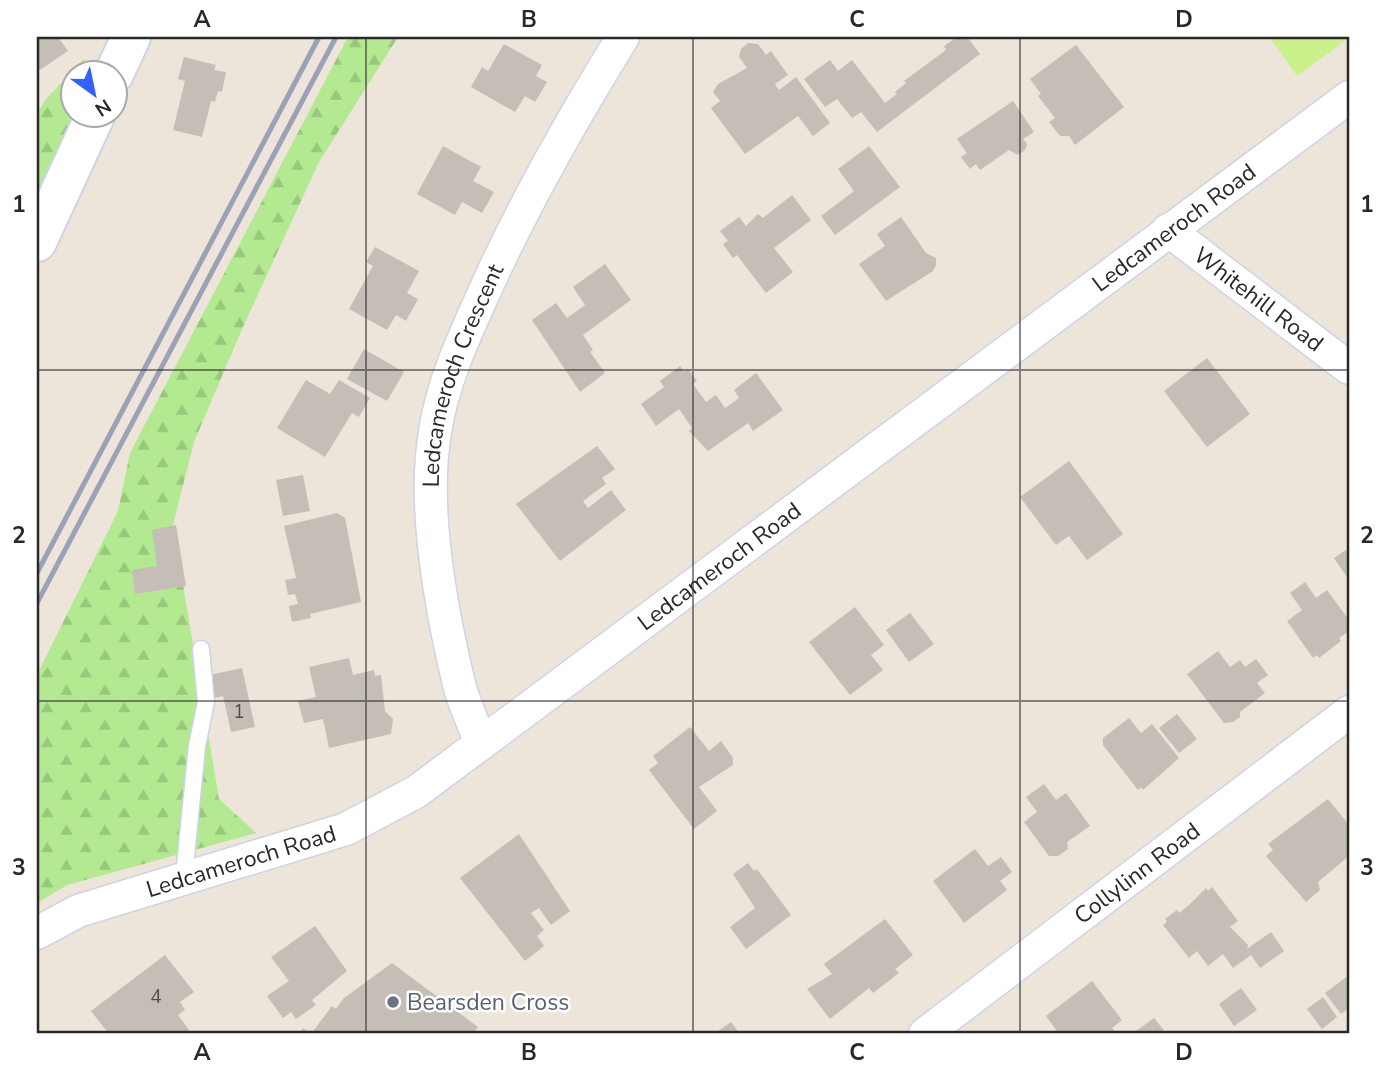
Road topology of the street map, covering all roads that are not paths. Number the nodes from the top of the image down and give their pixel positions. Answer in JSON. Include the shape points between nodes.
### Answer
{"nodes":[{"id":1,"x":131,"y":37,"type":"edge"},
{"id":2,"x":623,"y":37,"type":"edge"},
{"id":3,"x":120,"y":60,"type":"edge"},
{"id":4,"x":1349,"y":97,"type":"edge"},
{"id":5,"x":89,"y":130,"type":"edge"},
{"id":6,"x":1168,"y":230,"type":"junction"},
{"id":7,"x":37,"y":242,"type":"edge"},
{"id":8,"x":1349,"y":368,"type":"edge"},
{"id":9,"x":201,"y":649,"type":"dead end"},
{"id":10,"x":1349,"y":712,"type":"edge"},
{"id":11,"x":481,"y":744,"type":"junction"},
{"id":12,"x":184,"y":876,"type":"junction"},
{"id":13,"x":37,"y":933,"type":"edge"},
{"id":14,"x":925,"y":1034,"type":"edge"}],
"edges":[{"from":1,"to":3,"type":"street"},
{"from":2,"to":11,"type":"street","name":"Ledcameroch Crescent","via":[[567,126],[506,243],[460,345],[434,434],[430,508],[460,686]]},
{"from":4,"to":6,"type":"street","name":"Ledcameroch Road"},
{"from":5,"to":7,"type":"street"},
{"from":6,"to":8,"type":"street","name":"Whitehill Road"},
{"from":6,"to":11,"type":"street","name":"Ledcameroch Road"},
{"from":9,"to":12,"type":"lane","via":[[206,702]]},
{"from":10,"to":14,"type":"street","name":"Collylinn Road"},
{"from":11,"to":12,"type":"street","name":"Ledcameroch Road","via":[[416,792],[346,830]]},
{"from":12,"to":13,"type":"street","name":"Ledcameroch Road","via":[[78,911]]}]}
